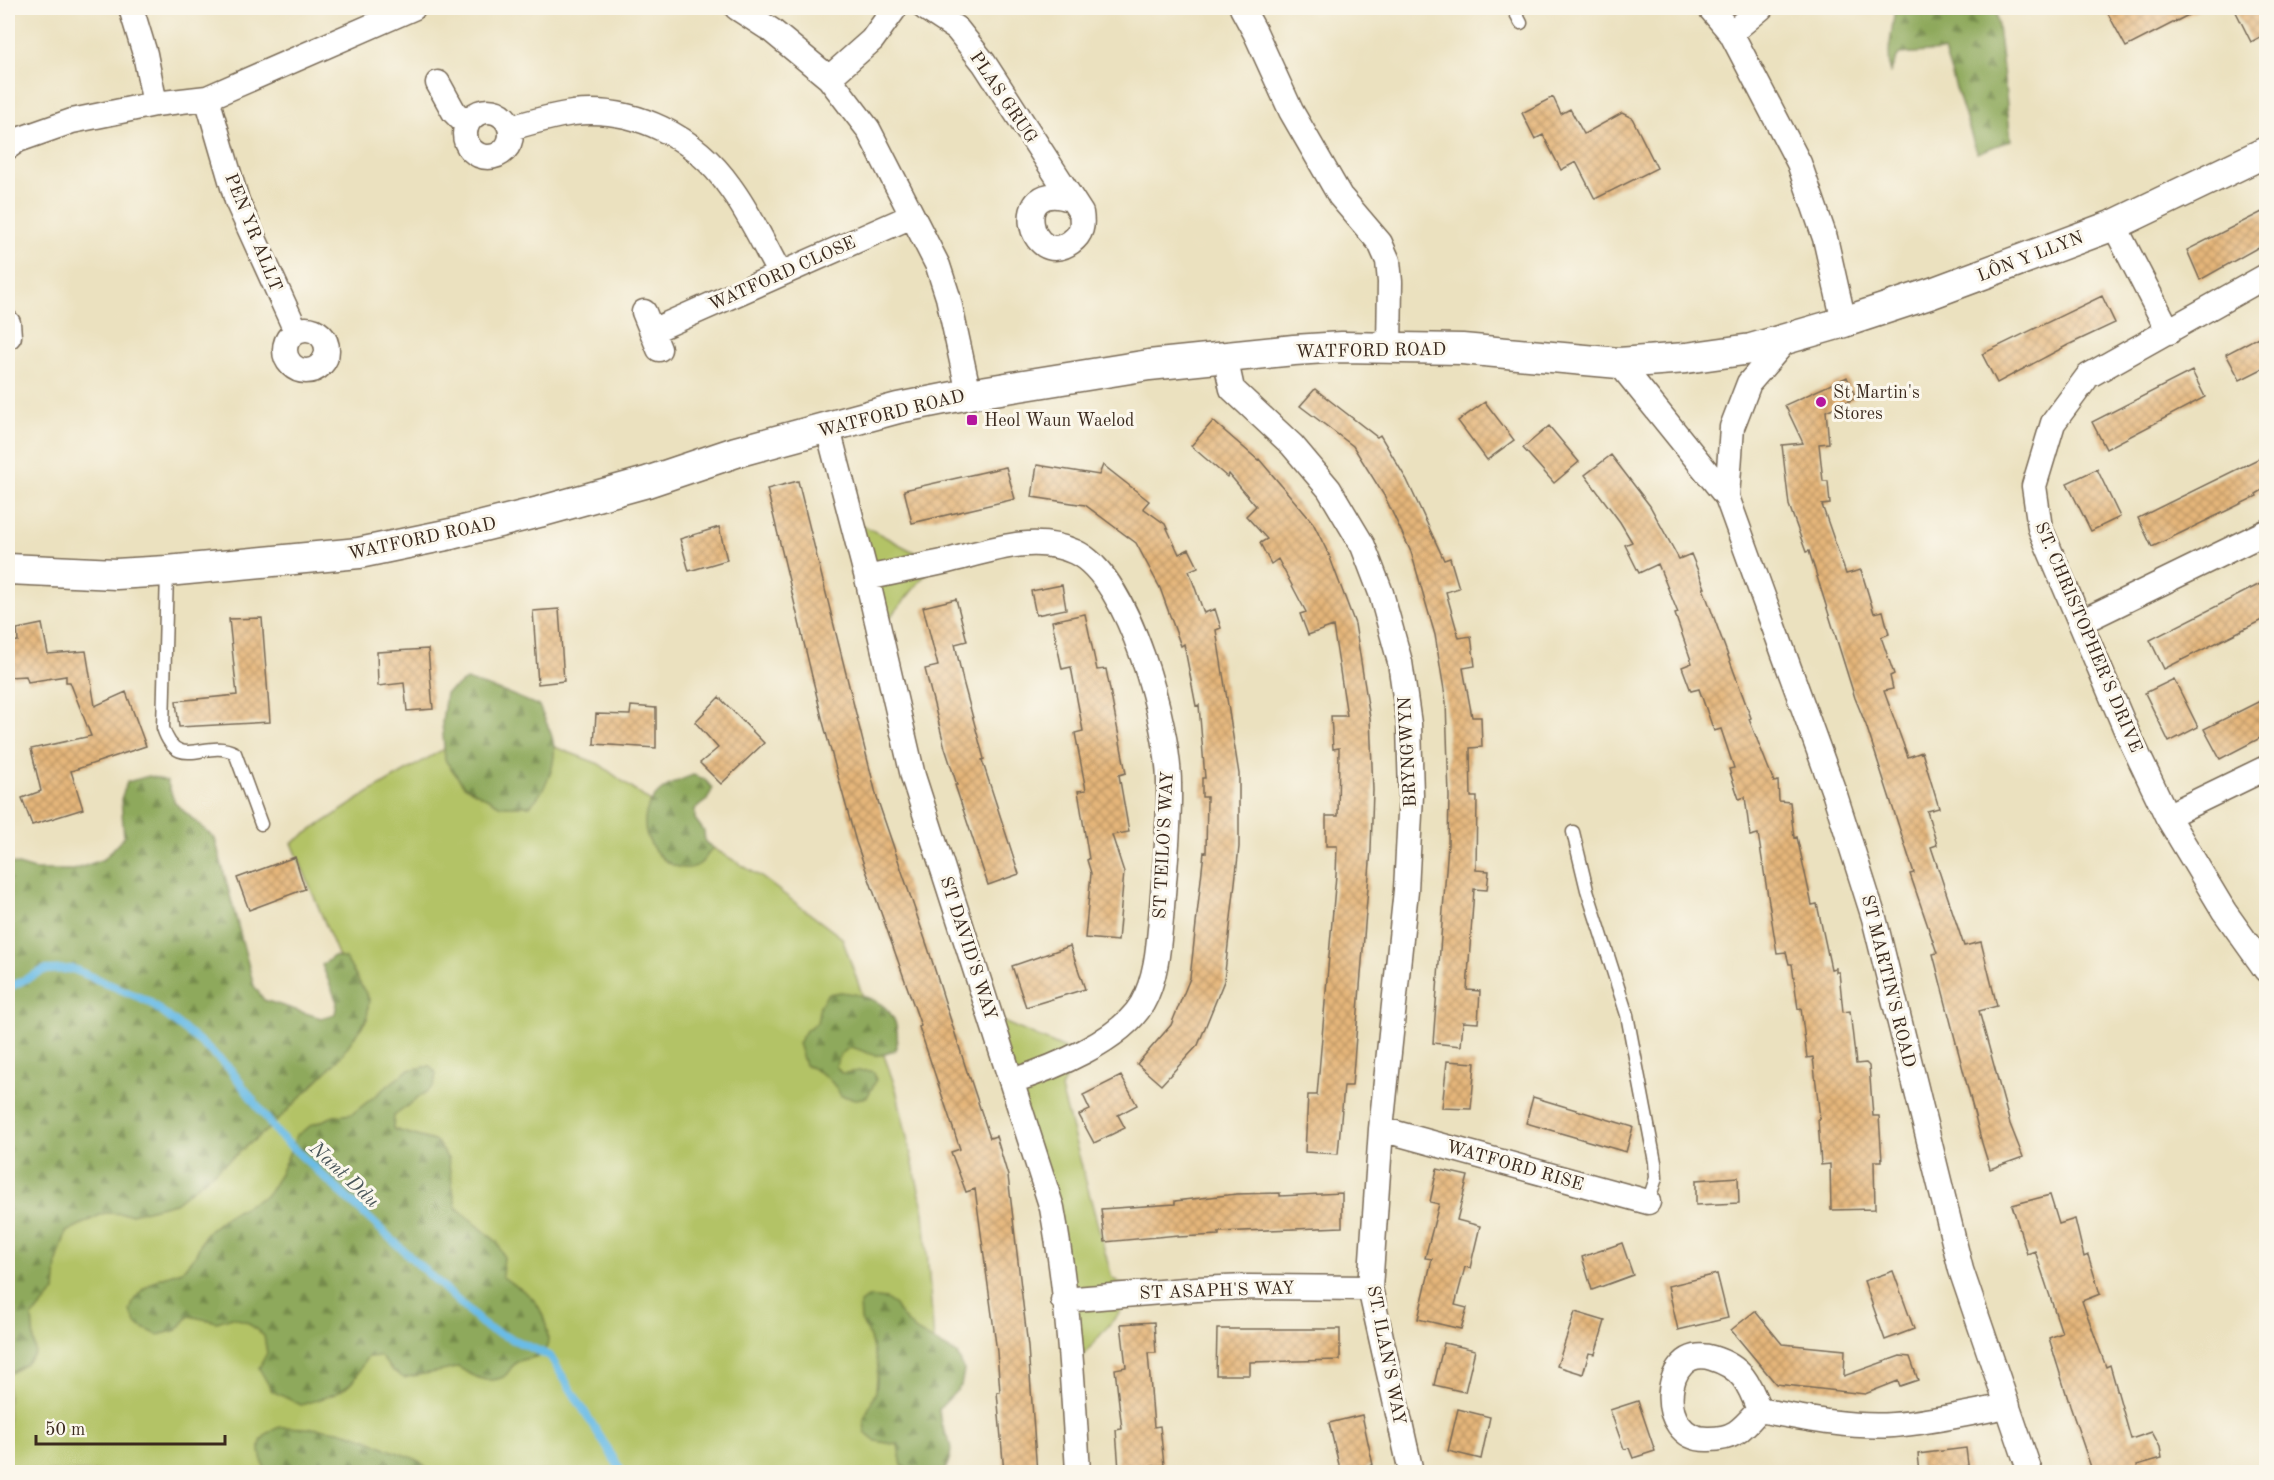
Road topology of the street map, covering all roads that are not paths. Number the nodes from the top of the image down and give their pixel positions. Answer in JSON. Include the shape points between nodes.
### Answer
{"nodes":[{"id":1,"x":131,"y":8,"type":"edge"},
{"id":2,"x":413,"y":8,"type":"edge"},
{"id":3,"x":737,"y":8,"type":"edge"},
{"id":4,"x":895,"y":8,"type":"edge"},
{"id":5,"x":925,"y":8,"type":"edge"},
{"id":6,"x":1242,"y":8,"type":"edge"},
{"id":7,"x":1513,"y":8,"type":"edge"},
{"id":8,"x":1710,"y":8,"type":"edge"},
{"id":9,"x":1761,"y":8,"type":"edge"},
{"id":10,"x":1521,"y":23,"type":"dead end"},
{"id":11,"x":1731,"y":33,"type":"junction"},
{"id":12,"x":829,"y":78,"type":"junction"},
{"id":13,"x":438,"y":83,"type":"dead end"},
{"id":14,"x":207,"y":98,"type":"junction"},
{"id":15,"x":155,"y":105,"type":"junction"},
{"id":16,"x":467,"y":125,"type":"junction"},
{"id":17,"x":511,"y":128,"type":"junction"},
{"id":18,"x":8,"y":147,"type":"edge"},
{"id":19,"x":2266,"y":152,"type":"edge"},
{"id":20,"x":1070,"y":199,"type":"dead end"},
{"id":21,"x":912,"y":216,"type":"junction"},
{"id":22,"x":2114,"y":225,"type":"junction"},
{"id":23,"x":780,"y":274,"type":"junction"},
{"id":24,"x":2266,"y":276,"type":"edge"},
{"id":25,"x":1844,"y":322,"type":"junction"},
{"id":26,"x":296,"y":331,"type":"dead end"},
{"id":27,"x":652,"y":331,"type":"dead end"},
{"id":28,"x":2169,"y":332,"type":"junction"},
{"id":29,"x":1786,"y":340,"type":"junction"},
{"id":30,"x":1389,"y":348,"type":"junction"},
{"id":31,"x":1225,"y":357,"type":"junction"},
{"id":32,"x":1619,"y":363,"type":"junction"},
{"id":33,"x":969,"y":394,"type":"junction"},
{"id":34,"x":828,"y":429,"type":"junction"},
{"id":35,"x":1727,"y":496,"type":"junction"},
{"id":36,"x":2266,"y":531,"type":"edge"},
{"id":37,"x":8,"y":569,"type":"edge"},
{"id":38,"x":167,"y":572,"type":"junction"},
{"id":39,"x":867,"y":578,"type":"junction"},
{"id":40,"x":2081,"y":622,"type":"junction"},
{"id":41,"x":2266,"y":768,"type":"edge"},
{"id":42,"x":2167,"y":816,"type":"junction"},
{"id":43,"x":261,"y":824,"type":"dead end"},
{"id":44,"x":1573,"y":832,"type":"dead end"},
{"id":45,"x":2266,"y":970,"type":"edge"},
{"id":46,"x":1012,"y":1081,"type":"junction"},
{"id":47,"x":1381,"y":1129,"type":"junction"},
{"id":48,"x":1648,"y":1202,"type":"joint"},
{"id":49,"x":1370,"y":1288,"type":"junction"},
{"id":50,"x":1064,"y":1300,"type":"junction"},
{"id":51,"x":2008,"y":1406,"type":"junction"},
{"id":52,"x":1759,"y":1410,"type":"dead end"},
{"id":53,"x":1078,"y":1473,"type":"edge"},
{"id":54,"x":1411,"y":1473,"type":"edge"},
{"id":55,"x":2030,"y":1473,"type":"edge"}],
"edges":[{"from":1,"to":15,"type":"street"},
{"from":2,"to":14,"type":"street"},
{"from":3,"to":12,"type":"street","via":[[771,30]]},
{"from":4,"to":12,"type":"street","via":[[872,40]]},
{"from":5,"to":20,"type":"street","name":"PLAS GRUG","via":[[957,29],[984,63]]},
{"from":6,"to":30,"type":"street","via":[[1291,111],[1334,187],[1380,243],[1388,261]]},
{"from":7,"to":10,"type":"lane"},
{"from":8,"to":11,"type":"street"},
{"from":9,"to":11,"type":"street"},
{"from":11,"to":25,"type":"street","via":[[1799,163],[1825,238]]},
{"from":12,"to":21,"type":"street","via":[[868,129]]},
{"from":13,"to":16,"type":"street","via":[[454,112]]},
{"from":14,"to":15,"type":"street"},
{"from":14,"to":26,"type":"street","name":"PEN YR ALLT","via":[[237,201]]},
{"from":15,"to":18,"type":"street","via":[[72,122]]},
{"from":16,"to":17,"type":"street","via":[[472,117],[489,111],[505,118]]},
{"from":16,"to":17,"type":"street","via":[[467,144],[473,152],[491,158],[507,149]]},
{"from":17,"to":23,"type":"street","via":[[574,113],[628,116],[662,129],[692,146],[729,185]]},
{"from":19,"to":22,"type":"street","name":"LÔN Y LLYN"},
{"from":21,"to":23,"type":"street","name":"WATFORD CLOSE"},
{"from":21,"to":33,"type":"street","via":[[938,266],[948,297]]},
{"from":22,"to":25,"type":"street","name":"LÔN Y LLYN"},
{"from":22,"to":28,"type":"street"},
{"from":23,"to":27,"type":"street","name":"WATFORD CLOSE"},
{"from":24,"to":28,"type":"street","name":"ST. CHRISTOPHER'S DRIVE"},
{"from":25,"to":29,"type":"street","name":"LÔN Y LLYN"},
{"from":28,"to":40,"type":"street","name":"ST. CHRISTOPHER'S DRIVE","via":[[2088,376],[2053,423],[2034,486],[2040,528]]},
{"from":29,"to":32,"type":"street","name":"WATFORD ROAD","via":[[1707,355]]},
{"from":29,"to":35,"type":"street","name":"ST MARTIN'S ROAD","via":[[1749,383],[1732,428]]},
{"from":30,"to":31,"type":"street","name":"WATFORD ROAD","via":[[1330,348]]},
{"from":30,"to":32,"type":"street","name":"WATFORD ROAD","via":[[1462,349]]},
{"from":31,"to":33,"type":"street","name":"WATFORD ROAD"},
{"from":31,"to":47,"type":"street","name":"BRYNGWYN","via":[[1232,388],[1292,445],[1329,489],[1363,546],[1400,662],[1409,724],[1411,795],[1406,890]]},
{"from":32,"to":35,"type":"street","name":"ST MARTIN'S ROAD"},
{"from":33,"to":34,"type":"street","name":"WATFORD ROAD","via":[[898,408]]},
{"from":34,"to":38,"type":"street","name":"WATFORD ROAD","via":[[736,452],[647,483],[452,534],[359,553]]},
{"from":34,"to":39,"type":"street","name":"ST DAVID'S WAY"},
{"from":35,"to":51,"type":"street","name":"ST MARTIN'S ROAD","via":[[1835,795],[1874,918],[1961,1270]]},
{"from":36,"to":40,"type":"street"},
{"from":37,"to":38,"type":"street","name":"WATFORD ROAD"},
{"from":38,"to":43,"type":"lane","via":[[163,728],[168,742],[179,751],[225,747],[235,753]]},
{"from":39,"to":46,"type":"street","name":"ST DAVID'S WAY","via":[[914,776]]},
{"from":39,"to":46,"type":"street","name":"ST TEILO'S WAY","via":[[1030,543],[1056,545],[1076,552],[1094,564],[1111,586],[1150,678],[1170,783],[1165,871],[1152,979],[1127,1025],[1103,1042]]},
{"from":40,"to":42,"type":"street","name":"ST. CHRISTOPHER'S DRIVE"},
{"from":41,"to":42,"type":"street"},
{"from":42,"to":45,"type":"street","name":"ST. CHRISTOPHER'S DRIVE","via":[[2224,911]]},
{"from":44,"to":48,"type":"lane","via":[[1627,1015],[1655,1162],[1656,1179]]},
{"from":46,"to":50,"type":"street","name":"ST DAVID'S WAY","via":[[1052,1208]]},
{"from":47,"to":48,"type":"street","name":"WATFORD RISE"},
{"from":47,"to":49,"type":"street","name":"ST. ILAN'S WAY"},
{"from":49,"to":50,"type":"street","name":"ST ASAPH'S WAY","via":[[1207,1288]]},
{"from":49,"to":54,"type":"street","name":"ST. ILAN'S WAY"},
{"from":50,"to":53,"type":"street","name":"ST DAVID'S WAY"},
{"from":51,"to":52,"type":"street","via":[[1892,1425],[1842,1423]]},
{"from":51,"to":55,"type":"street","name":"ST MARTIN'S ROAD"}]}
